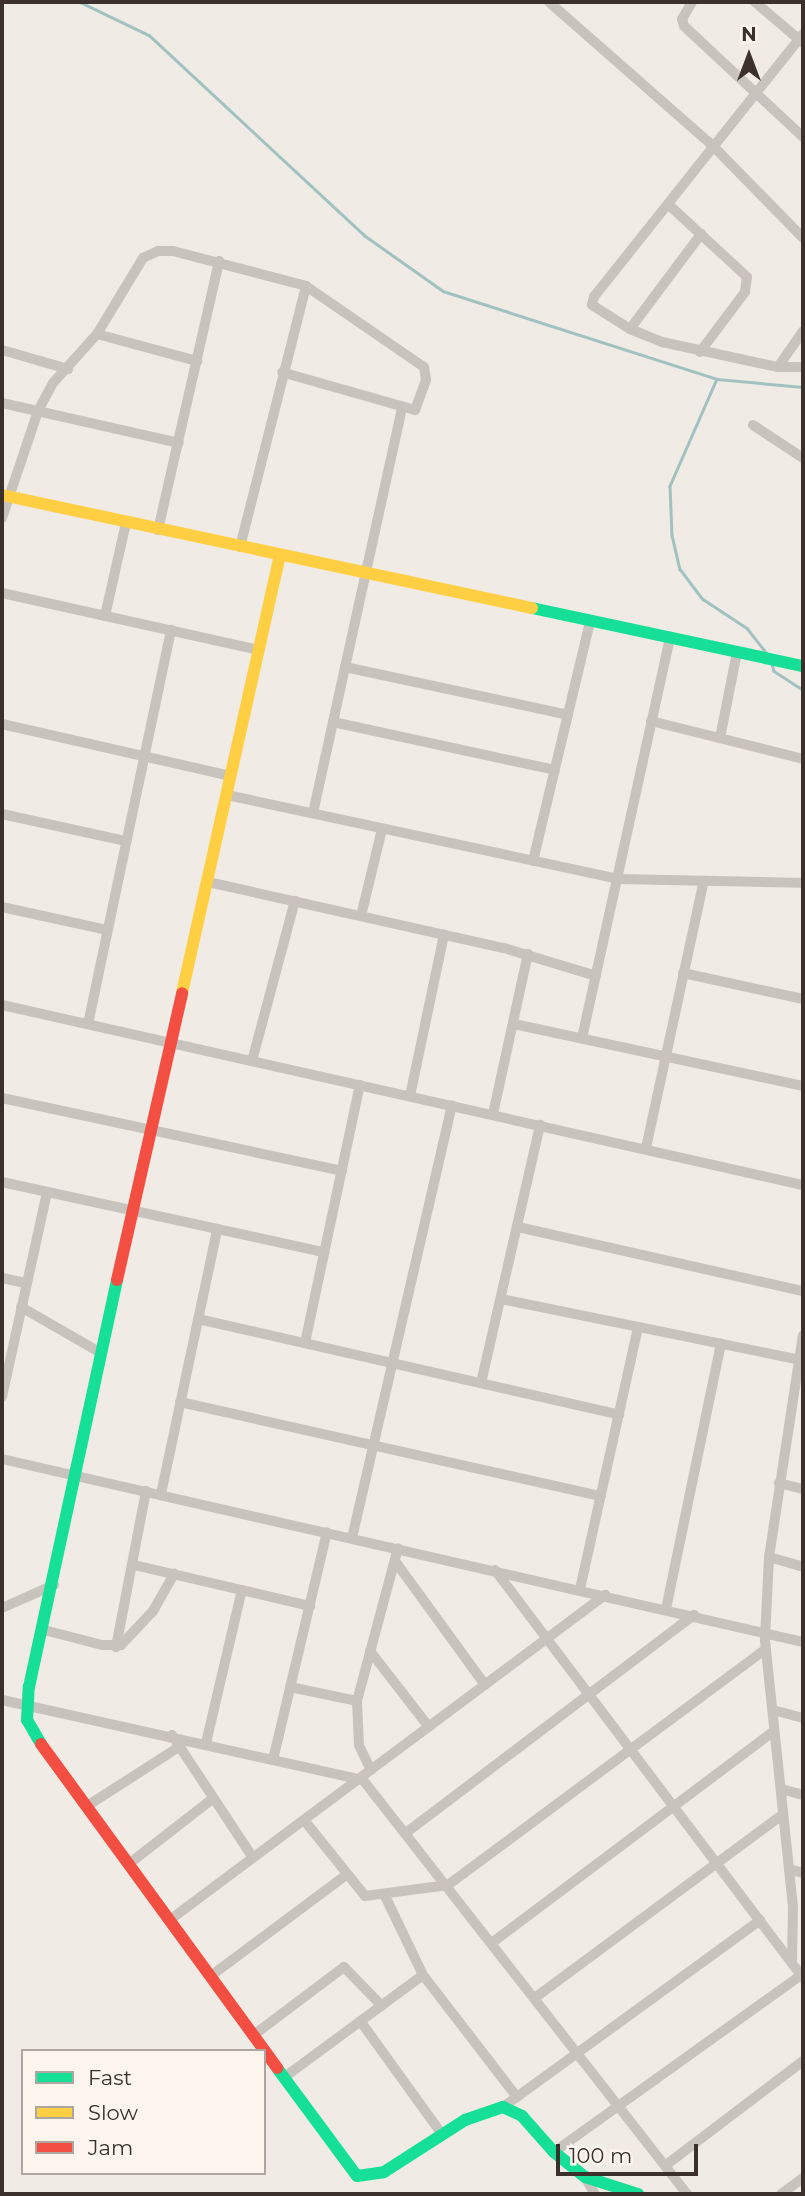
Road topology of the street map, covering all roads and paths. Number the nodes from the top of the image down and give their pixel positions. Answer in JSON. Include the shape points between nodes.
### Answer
{"nodes":[{"id":1,"x":549,"y":2,"type":"edge"},
{"id":2,"x":692,"y":2,"type":"edge"},
{"id":3,"x":755,"y":2,"type":"edge"},
{"id":4,"x":802,"y":39,"type":"edge"},
{"id":5,"x":757,"y":93,"type":"junction"},
{"id":6,"x":803,"y":137,"type":"edge"},
{"id":7,"x":715,"y":148,"type":"junction"},
{"id":8,"x":669,"y":205,"type":"junction"},
{"id":9,"x":701,"y":234,"type":"junction"},
{"id":10,"x":803,"y":236,"type":"edge"},
{"id":11,"x":219,"y":261,"type":"junction"},
{"id":12,"x":306,"y":286,"type":"junction"},
{"id":13,"x":630,"y":329,"type":"junction"},
{"id":14,"x":803,"y":331,"type":"edge"},
{"id":15,"x":97,"y":334,"type":"junction"},
{"id":16,"x":2,"y":350,"type":"edge"},
{"id":17,"x":700,"y":352,"type":"junction"},
{"id":18,"x":197,"y":361,"type":"junction"},
{"id":19,"x":778,"y":367,"type":"junction"},
{"id":20,"x":803,"y":367,"type":"edge"},
{"id":21,"x":68,"y":369,"type":"junction"},
{"id":22,"x":282,"y":372,"type":"junction"},
{"id":23,"x":2,"y":403,"type":"edge"},
{"id":24,"x":401,"y":407,"type":"junction"},
{"id":25,"x":37,"y":411,"type":"junction"},
{"id":26,"x":754,"y":425,"type":"dead end"},
{"id":27,"x":179,"y":443,"type":"junction"},
{"id":28,"x":803,"y":458,"type":"edge"},
{"id":29,"x":4,"y":495,"type":"edge"},
{"id":30,"x":2,"y":518,"type":"edge"},
{"id":31,"x":127,"y":523,"type":"junction"},
{"id":32,"x":158,"y":530,"type":"junction"},
{"id":33,"x":240,"y":547,"type":"junction"},
{"id":34,"x":280,"y":556,"type":"junction"},
{"id":35,"x":364,"y":573,"type":"junction"},
{"id":36,"x":2,"y":593,"type":"edge"},
{"id":37,"x":104,"y":616,"type":"junction"},
{"id":38,"x":590,"y":621,"type":"junction"},
{"id":39,"x":171,"y":631,"type":"junction"},
{"id":40,"x":670,"y":637,"type":"junction"},
{"id":41,"x":259,"y":650,"type":"junction"},
{"id":42,"x":741,"y":652,"type":"junction"},
{"id":43,"x":803,"y":666,"type":"edge"},
{"id":44,"x":345,"y":667,"type":"junction"},
{"id":45,"x":568,"y":715,"type":"junction"},
{"id":46,"x":651,"y":721,"type":"junction"},
{"id":47,"x":333,"y":722,"type":"junction"},
{"id":48,"x":2,"y":724,"type":"edge"},
{"id":49,"x":720,"y":738,"type":"junction"},
{"id":50,"x":144,"y":756,"type":"junction"},
{"id":51,"x":803,"y":759,"type":"edge"},
{"id":52,"x":555,"y":770,"type":"junction"},
{"id":53,"x":231,"y":776,"type":"junction"},
{"id":54,"x":227,"y":795,"type":"junction"},
{"id":55,"x":313,"y":813,"type":"junction"},
{"id":56,"x":2,"y":814,"type":"edge"},
{"id":57,"x":382,"y":829,"type":"junction"},
{"id":58,"x":126,"y":841,"type":"junction"},
{"id":59,"x":533,"y":861,"type":"junction"},
{"id":60,"x":618,"y":880,"type":"junction"},
{"id":61,"x":208,"y":882,"type":"junction"},
{"id":62,"x":803,"y":883,"type":"edge"},
{"id":63,"x":703,"y":884,"type":"junction"},
{"id":64,"x":295,"y":901,"type":"junction"},
{"id":65,"x":2,"y":907,"type":"edge"},
{"id":66,"x":362,"y":916,"type":"junction"},
{"id":67,"x":107,"y":930,"type":"junction"},
{"id":68,"x":444,"y":935,"type":"junction"},
{"id":69,"x":528,"y":954,"type":"junction"},
{"id":70,"x":683,"y":973,"type":"junction"},
{"id":71,"x":596,"y":976,"type":"junction"},
{"id":72,"x":803,"y":999,"type":"edge"},
{"id":73,"x":2,"y":1005,"type":"edge"},
{"id":74,"x":88,"y":1024,"type":"junction"},
{"id":75,"x":514,"y":1024,"type":"junction"},
{"id":76,"x":582,"y":1038,"type":"junction"},
{"id":77,"x":172,"y":1043,"type":"junction"},
{"id":78,"x":664,"y":1057,"type":"junction"},
{"id":79,"x":252,"y":1061,"type":"junction"},
{"id":80,"x":360,"y":1085,"type":"junction"},
{"id":81,"x":803,"y":1086,"type":"edge"},
{"id":82,"x":410,"y":1096,"type":"junction"},
{"id":83,"x":2,"y":1098,"type":"edge"},
{"id":84,"x":452,"y":1105,"type":"junction"},
{"id":85,"x":493,"y":1114,"type":"junction"},
{"id":86,"x":540,"y":1125,"type":"junction"},
{"id":87,"x":152,"y":1131,"type":"junction"},
{"id":88,"x":646,"y":1148,"type":"junction"},
{"id":89,"x":342,"y":1171,"type":"junction"},
{"id":90,"x":2,"y":1182,"type":"edge"},
{"id":91,"x":803,"y":1185,"type":"edge"},
{"id":92,"x":47,"y":1192,"type":"junction"},
{"id":93,"x":135,"y":1211,"type":"junction"},
{"id":94,"x":518,"y":1227,"type":"junction"},
{"id":95,"x":217,"y":1230,"type":"junction"},
{"id":96,"x":324,"y":1252,"type":"junction"},
{"id":97,"x":2,"y":1278,"type":"edge"},
{"id":98,"x":25,"y":1283,"type":"junction"},
{"id":99,"x":803,"y":1291,"type":"edge"},
{"id":100,"x":501,"y":1299,"type":"junction"},
{"id":101,"x":21,"y":1307,"type":"junction"},
{"id":102,"x":198,"y":1319,"type":"junction"},
{"id":103,"x":639,"y":1327,"type":"junction"},
{"id":104,"x":803,"y":1336,"type":"edge"},
{"id":105,"x":305,"y":1343,"type":"junction"},
{"id":106,"x":803,"y":1343,"type":"edge"},
{"id":107,"x":721,"y":1344,"type":"junction"},
{"id":108,"x":102,"y":1353,"type":"junction"},
{"id":109,"x":800,"y":1360,"type":"junction"},
{"id":110,"x":392,"y":1363,"type":"junction"},
{"id":111,"x":5,"y":1364,"type":"edge"},
{"id":112,"x":481,"y":1384,"type":"junction"},
{"id":113,"x":2,"y":1397,"type":"edge"},
{"id":114,"x":180,"y":1402,"type":"junction"},
{"id":115,"x":792,"y":1413,"type":"junction"},
{"id":116,"x":619,"y":1415,"type":"junction"},
{"id":117,"x":803,"y":1417,"type":"edge"},
{"id":118,"x":373,"y":1445,"type":"junction"},
{"id":119,"x":2,"y":1459,"type":"edge"},
{"id":120,"x":76,"y":1475,"type":"junction"},
{"id":121,"x":779,"y":1483,"type":"junction"},
{"id":122,"x":803,"y":1489,"type":"edge"},
{"id":123,"x":146,"y":1491,"type":"junction"},
{"id":124,"x":161,"y":1494,"type":"junction"},
{"id":125,"x":601,"y":1496,"type":"junction"},
{"id":126,"x":327,"y":1532,"type":"junction"},
{"id":127,"x":352,"y":1538,"type":"junction"},
{"id":128,"x":398,"y":1548,"type":"junction"},
{"id":129,"x":769,"y":1557,"type":"junction"},
{"id":130,"x":395,"y":1561,"type":"junction"},
{"id":131,"x":134,"y":1565,"type":"junction"},
{"id":132,"x":803,"y":1567,"type":"edge"},
{"id":133,"x":495,"y":1570,"type":"junction"},
{"id":134,"x":174,"y":1574,"type":"junction"},
{"id":135,"x":54,"y":1585,"type":"junction"},
{"id":136,"x":580,"y":1589,"type":"junction"},
{"id":137,"x":242,"y":1590,"type":"junction"},
{"id":138,"x":605,"y":1595,"type":"junction"},
{"id":139,"x":310,"y":1606,"type":"junction"},
{"id":140,"x":2,"y":1608,"type":"edge"},
{"id":141,"x":666,"y":1609,"type":"junction"},
{"id":142,"x":694,"y":1615,"type":"junction"},
{"id":143,"x":44,"y":1630,"type":"junction"},
{"id":144,"x":765,"y":1631,"type":"junction"},
{"id":145,"x":547,"y":1638,"type":"junction"},
{"id":146,"x":803,"y":1642,"type":"edge"},
{"id":147,"x":116,"y":1647,"type":"junction"},
{"id":148,"x":766,"y":1649,"type":"junction"},
{"id":149,"x":370,"y":1651,"type":"junction"},
{"id":150,"x":485,"y":1685,"type":"junction"},
{"id":151,"x":290,"y":1687,"type":"junction"},
{"id":152,"x":589,"y":1695,"type":"junction"},
{"id":153,"x":2,"y":1700,"type":"edge"},
{"id":154,"x":357,"y":1701,"type":"junction"},
{"id":155,"x":28,"y":1704,"type":"junction"},
{"id":156,"x":773,"y":1710,"type":"junction"},
{"id":157,"x":803,"y":1718,"type":"edge"},
{"id":158,"x":429,"y":1727,"type":"junction"},
{"id":159,"x":775,"y":1731,"type":"junction"},
{"id":160,"x":172,"y":1735,"type":"junction"},
{"id":161,"x":206,"y":1743,"type":"junction"},
{"id":162,"x":179,"y":1747,"type":"junction"},
{"id":163,"x":631,"y":1749,"type":"junction"},
{"id":164,"x":274,"y":1760,"type":"junction"},
{"id":165,"x":371,"y":1770,"type":"junction"},
{"id":166,"x":360,"y":1779,"type":"junction"},
{"id":167,"x":782,"y":1789,"type":"junction"},
{"id":168,"x":803,"y":1795,"type":"edge"},
{"id":169,"x":211,"y":1800,"type":"junction"},
{"id":170,"x":87,"y":1806,"type":"junction"},
{"id":171,"x":674,"y":1806,"type":"junction"},
{"id":172,"x":783,"y":1814,"type":"junction"},
{"id":173,"x":304,"y":1820,"type":"junction"},
{"id":174,"x":407,"y":1832,"type":"junction"},
{"id":175,"x":253,"y":1858,"type":"junction"},
{"id":176,"x":130,"y":1863,"type":"junction"},
{"id":177,"x":716,"y":1863,"type":"junction"},
{"id":178,"x":789,"y":1869,"type":"junction"},
{"id":179,"x":803,"y":1873,"type":"edge"},
{"id":180,"x":345,"y":1876,"type":"junction"},
{"id":181,"x":448,"y":1885,"type":"junction"},
{"id":182,"x":385,"y":1896,"type":"junction"},
{"id":183,"x":171,"y":1919,"type":"junction"},
{"id":184,"x":760,"y":1920,"type":"junction"},
{"id":185,"x":493,"y":1942,"type":"junction"},
{"id":186,"x":792,"y":1963,"type":"junction"},
{"id":187,"x":212,"y":1975,"type":"junction"},
{"id":188,"x":424,"y":1975,"type":"junction"},
{"id":189,"x":802,"y":1977,"type":"edge"},
{"id":190,"x":536,"y":1997,"type":"junction"},
{"id":191,"x":382,"y":2006,"type":"junction"},
{"id":192,"x":361,"y":2022,"type":"junction"},
{"id":193,"x":255,"y":2034,"type":"junction"},
{"id":194,"x":577,"y":2052,"type":"junction"},
{"id":195,"x":803,"y":2061,"type":"edge"},
{"id":196,"x":286,"y":2076,"type":"junction"},
{"id":197,"x":517,"y":2097,"type":"junction"},
{"id":198,"x":503,"y":2107,"type":"junction"},
{"id":199,"x":621,"y":2108,"type":"junction"},
{"id":200,"x":441,"y":2133,"type":"junction"},
{"id":201,"x":554,"y":2152,"type":"junction"},
{"id":202,"x":666,"y":2165,"type":"junction"},
{"id":203,"x":586,"y":2177,"type":"junction"},
{"id":204,"x":803,"y":2179,"type":"edge"},
{"id":205,"x":595,"y":2194,"type":"edge"},
{"id":206,"x":638,"y":2194,"type":"edge"},
{"id":207,"x":687,"y":2194,"type":"edge"},
{"id":208,"x":781,"y":2194,"type":"edge"}],
"edges":[{"from":1,"to":7,"type":"street"},
{"from":2,"to":5,"type":"street","via":[[682,19],[684,26]]},
{"from":3,"to":4,"type":"street"},
{"from":4,"to":5,"type":"street"},
{"from":5,"to":6,"type":"street"},
{"from":5,"to":7,"type":"street"},
{"from":7,"to":8,"type":"street"},
{"from":7,"to":10,"type":"street"},
{"from":8,"to":9,"type":"street"},
{"from":8,"to":13,"type":"street","via":[[594,296],[596,311]]},
{"from":9,"to":13,"type":"street"},
{"from":9,"to":17,"type":"street","via":[[748,282]]},
{"from":11,"to":12,"type":"street"},
{"from":11,"to":15,"type":"street","via":[[173,251],[143,258]]},
{"from":11,"to":18,"type":"street"},
{"from":12,"to":22,"type":"street"},
{"from":12,"to":24,"type":"street","via":[[424,367],[426,380],[418,407]]},
{"from":13,"to":17,"type":"street"},
{"from":14,"to":19,"type":"street"},
{"from":15,"to":18,"type":"street"},
{"from":15,"to":21,"type":"street"},
{"from":16,"to":21,"type":"street"},
{"from":17,"to":19,"type":"street"},
{"from":18,"to":27,"type":"street"},
{"from":19,"to":20,"type":"street"},
{"from":21,"to":25,"type":"street","via":[[53,383]]},
{"from":22,"to":24,"type":"street"},
{"from":22,"to":33,"type":"street"},
{"from":23,"to":25,"type":"street"},
{"from":24,"to":35,"type":"street"},
{"from":25,"to":27,"type":"street"},
{"from":25,"to":29,"type":"street"},
{"from":26,"to":28,"type":"street"},
{"from":27,"to":32,"type":"street"},
{"from":29,"to":30,"type":"street"},
{"from":29,"to":31,"type":"street"},
{"from":31,"to":32,"type":"street"},
{"from":31,"to":37,"type":"street"},
{"from":32,"to":33,"type":"street"},
{"from":33,"to":34,"type":"street"},
{"from":34,"to":35,"type":"street"},
{"from":34,"to":41,"type":"street"},
{"from":35,"to":38,"type":"street"},
{"from":35,"to":44,"type":"street"},
{"from":36,"to":37,"type":"street"},
{"from":37,"to":39,"type":"street"},
{"from":38,"to":40,"type":"street"},
{"from":38,"to":45,"type":"street"},
{"from":39,"to":41,"type":"street"},
{"from":39,"to":50,"type":"street"},
{"from":40,"to":42,"type":"street"},
{"from":40,"to":46,"type":"street"},
{"from":41,"to":53,"type":"street"},
{"from":42,"to":43,"type":"street"},
{"from":42,"to":49,"type":"street"},
{"from":44,"to":45,"type":"street"},
{"from":44,"to":47,"type":"street"},
{"from":45,"to":52,"type":"street"},
{"from":46,"to":49,"type":"street"},
{"from":46,"to":60,"type":"street"},
{"from":47,"to":52,"type":"street"},
{"from":47,"to":55,"type":"street"},
{"from":48,"to":50,"type":"street"},
{"from":49,"to":51,"type":"street"},
{"from":50,"to":53,"type":"street"},
{"from":50,"to":58,"type":"street"},
{"from":52,"to":59,"type":"street"},
{"from":53,"to":54,"type":"street"},
{"from":54,"to":55,"type":"street"},
{"from":54,"to":61,"type":"street"},
{"from":55,"to":57,"type":"street"},
{"from":56,"to":58,"type":"street"},
{"from":57,"to":59,"type":"street"},
{"from":57,"to":66,"type":"street"},
{"from":58,"to":67,"type":"street"},
{"from":59,"to":60,"type":"street"},
{"from":60,"to":63,"type":"street"},
{"from":60,"to":71,"type":"street"},
{"from":61,"to":64,"type":"street"},
{"from":61,"to":77,"type":"street"},
{"from":62,"to":63,"type":"street"},
{"from":63,"to":70,"type":"street"},
{"from":64,"to":66,"type":"street"},
{"from":64,"to":79,"type":"street"},
{"from":65,"to":67,"type":"street"},
{"from":66,"to":68,"type":"street"},
{"from":67,"to":74,"type":"street"},
{"from":68,"to":69,"type":"street"},
{"from":68,"to":82,"type":"street"},
{"from":69,"to":71,"type":"street"},
{"from":69,"to":75,"type":"street"},
{"from":70,"to":72,"type":"street"},
{"from":70,"to":78,"type":"street"},
{"from":71,"to":76,"type":"street"},
{"from":73,"to":74,"type":"street"},
{"from":74,"to":77,"type":"street"},
{"from":75,"to":76,"type":"street"},
{"from":75,"to":85,"type":"street"},
{"from":76,"to":78,"type":"street"},
{"from":77,"to":79,"type":"street"},
{"from":77,"to":87,"type":"street"},
{"from":78,"to":81,"type":"street"},
{"from":78,"to":88,"type":"street"},
{"from":79,"to":80,"type":"street"},
{"from":80,"to":82,"type":"street"},
{"from":80,"to":89,"type":"street"},
{"from":82,"to":84,"type":"street"},
{"from":83,"to":87,"type":"street"},
{"from":84,"to":85,"type":"street"},
{"from":84,"to":110,"type":"street"},
{"from":85,"to":86,"type":"street"},
{"from":86,"to":88,"type":"street"},
{"from":86,"to":94,"type":"street"},
{"from":87,"to":89,"type":"street"},
{"from":87,"to":93,"type":"street"},
{"from":88,"to":91,"type":"street"},
{"from":89,"to":96,"type":"street"},
{"from":90,"to":92,"type":"street"},
{"from":92,"to":93,"type":"street"},
{"from":92,"to":98,"type":"street"},
{"from":93,"to":95,"type":"street"},
{"from":93,"to":108,"type":"street"},
{"from":94,"to":99,"type":"street"},
{"from":94,"to":100,"type":"street"},
{"from":95,"to":96,"type":"street"},
{"from":95,"to":102,"type":"street"},
{"from":96,"to":105,"type":"street"},
{"from":97,"to":98,"type":"street"},
{"from":98,"to":101,"type":"street"},
{"from":100,"to":103,"type":"street"},
{"from":100,"to":112,"type":"street"},
{"from":101,"to":108,"type":"street"},
{"from":101,"to":111,"type":"street"},
{"from":102,"to":105,"type":"street"},
{"from":102,"to":114,"type":"street"},
{"from":103,"to":107,"type":"street"},
{"from":103,"to":116,"type":"street"},
{"from":104,"to":106,"type":"street"},
{"from":105,"to":110,"type":"street"},
{"from":106,"to":109,"type":"street"},
{"from":107,"to":109,"type":"street"},
{"from":107,"to":141,"type":"street"},
{"from":108,"to":120,"type":"street"},
{"from":109,"to":115,"type":"street"},
{"from":110,"to":112,"type":"street"},
{"from":110,"to":118,"type":"street"},
{"from":111,"to":113,"type":"street"},
{"from":112,"to":116,"type":"street"},
{"from":114,"to":118,"type":"street"},
{"from":114,"to":124,"type":"street"},
{"from":115,"to":117,"type":"street"},
{"from":115,"to":121,"type":"street"},
{"from":116,"to":125,"type":"street"},
{"from":118,"to":125,"type":"street"},
{"from":118,"to":127,"type":"street"},
{"from":119,"to":120,"type":"street"},
{"from":120,"to":123,"type":"street"},
{"from":120,"to":135,"type":"street"},
{"from":121,"to":122,"type":"street"},
{"from":121,"to":129,"type":"street"},
{"from":123,"to":124,"type":"street"},
{"from":123,"to":131,"type":"street"},
{"from":124,"to":126,"type":"street"},
{"from":125,"to":136,"type":"street"},
{"from":126,"to":127,"type":"street"},
{"from":126,"to":139,"type":"street"},
{"from":127,"to":128,"type":"street"},
{"from":128,"to":130,"type":"street"},
{"from":128,"to":133,"type":"street"},
{"from":129,"to":132,"type":"street"},
{"from":129,"to":144,"type":"street"},
{"from":130,"to":149,"type":"street"},
{"from":130,"to":150,"type":"street"},
{"from":131,"to":134,"type":"street"},
{"from":131,"to":147,"type":"street"},
{"from":133,"to":136,"type":"street"},
{"from":133,"to":145,"type":"street"},
{"from":134,"to":137,"type":"street"},
{"from":134,"to":147,"type":"street","via":[[146,1620]]},
{"from":135,"to":140,"type":"street"},
{"from":135,"to":143,"type":"street"},
{"from":136,"to":138,"type":"street"},
{"from":137,"to":139,"type":"street"},
{"from":137,"to":161,"type":"street"},
{"from":138,"to":141,"type":"street"},
{"from":138,"to":145,"type":"street"},
{"from":139,"to":151,"type":"street"},
{"from":141,"to":142,"type":"street"},
{"from":142,"to":144,"type":"street"},
{"from":142,"to":152,"type":"street"},
{"from":143,"to":147,"type":"street"},
{"from":143,"to":155,"type":"street"},
{"from":144,"to":146,"type":"street"},
{"from":144,"to":148,"type":"street"},
{"from":145,"to":150,"type":"street"},
{"from":145,"to":152,"type":"street"},
{"from":148,"to":156,"type":"street"},
{"from":148,"to":163,"type":"street"},
{"from":149,"to":154,"type":"street"},
{"from":149,"to":158,"type":"street"},
{"from":150,"to":158,"type":"street"},
{"from":151,"to":154,"type":"street"},
{"from":151,"to":164,"type":"street"},
{"from":152,"to":163,"type":"street"},
{"from":152,"to":174,"type":"street"},
{"from":153,"to":155,"type":"street"},
{"from":154,"to":165,"type":"street","via":[[359,1745]]},
{"from":155,"to":160,"type":"street"},
{"from":155,"to":170,"type":"street","via":[[30,1726]]},
{"from":156,"to":157,"type":"street"},
{"from":156,"to":159,"type":"street"},
{"from":158,"to":165,"type":"street"},
{"from":159,"to":167,"type":"street"},
{"from":159,"to":171,"type":"street"},
{"from":160,"to":161,"type":"street"},
{"from":160,"to":162,"type":"street"},
{"from":161,"to":164,"type":"street"},
{"from":162,"to":169,"type":"street"},
{"from":162,"to":170,"type":"street"},
{"from":163,"to":171,"type":"street"},
{"from":163,"to":181,"type":"street"},
{"from":164,"to":166,"type":"street"},
{"from":165,"to":166,"type":"street"},
{"from":166,"to":173,"type":"street"},
{"from":166,"to":174,"type":"street"},
{"from":167,"to":168,"type":"street"},
{"from":167,"to":172,"type":"street"},
{"from":169,"to":175,"type":"street"},
{"from":169,"to":176,"type":"street"},
{"from":170,"to":176,"type":"street"},
{"from":171,"to":177,"type":"street"},
{"from":171,"to":185,"type":"street"},
{"from":172,"to":177,"type":"street"},
{"from":172,"to":178,"type":"street"},
{"from":173,"to":175,"type":"street"},
{"from":173,"to":180,"type":"street"},
{"from":174,"to":181,"type":"street"},
{"from":175,"to":183,"type":"street"},
{"from":176,"to":183,"type":"street"},
{"from":177,"to":184,"type":"street"},
{"from":177,"to":190,"type":"street"},
{"from":178,"to":179,"type":"street"},
{"from":178,"to":186,"type":"street"},
{"from":180,"to":182,"type":"street","via":[[365,1896]]},
{"from":180,"to":187,"type":"street"},
{"from":181,"to":182,"type":"street"},
{"from":181,"to":185,"type":"street"},
{"from":182,"to":188,"type":"street"},
{"from":183,"to":187,"type":"street"},
{"from":184,"to":186,"type":"street"},
{"from":184,"to":194,"type":"street"},
{"from":185,"to":190,"type":"street"},
{"from":186,"to":189,"type":"street"},
{"from":187,"to":193,"type":"street"},
{"from":188,"to":191,"type":"street"},
{"from":188,"to":197,"type":"street"},
{"from":189,"to":199,"type":"street"},
{"from":190,"to":194,"type":"street"},
{"from":191,"to":192,"type":"street"},
{"from":191,"to":193,"type":"street","via":[[343,1967]]},
{"from":192,"to":196,"type":"street"},
{"from":192,"to":200,"type":"street"},
{"from":193,"to":196,"type":"street"},
{"from":194,"to":197,"type":"street"},
{"from":194,"to":199,"type":"street"},
{"from":195,"to":202,"type":"street"},
{"from":196,"to":200,"type":"street","via":[[357,2176],[384,2172]]},
{"from":197,"to":198,"type":"street"},
{"from":198,"to":200,"type":"street","via":[[480,2112]]},
{"from":198,"to":201,"type":"street","via":[[522,2116]]},
{"from":199,"to":201,"type":"street"},
{"from":199,"to":202,"type":"street"},
{"from":201,"to":203,"type":"street"},
{"from":202,"to":207,"type":"street"},
{"from":203,"to":205,"type":"street"},
{"from":203,"to":206,"type":"street"},
{"from":204,"to":208,"type":"street"}]}
